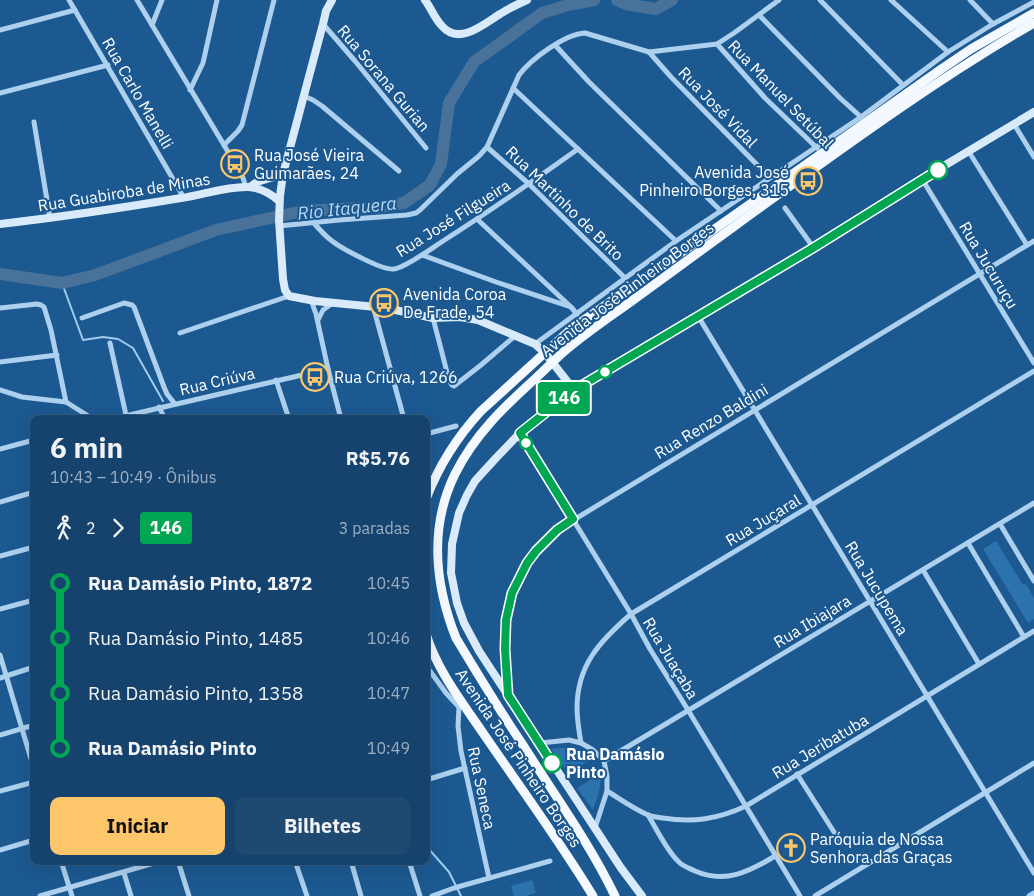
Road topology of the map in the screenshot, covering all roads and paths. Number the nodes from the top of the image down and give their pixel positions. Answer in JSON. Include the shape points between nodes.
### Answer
{"nodes":[{"id":1,"x":69,"y":0,"type":"edge"},
{"id":2,"x":137,"y":0,"type":"edge"},
{"id":3,"x":162,"y":0,"type":"edge"},
{"id":4,"x":217,"y":0,"type":"edge"},
{"id":5,"x":274,"y":0,"type":"edge"},
{"id":6,"x":332,"y":0,"type":"edge"},
{"id":7,"x":426,"y":0,"type":"edge"},
{"id":8,"x":527,"y":0,"type":"edge"},
{"id":9,"x":779,"y":0,"type":"edge"},
{"id":10,"x":820,"y":0,"type":"edge"},
{"id":11,"x":892,"y":0,"type":"edge"},
{"id":12,"x":970,"y":0,"type":"edge"},
{"id":13,"x":1034,"y":2,"type":"edge"},
{"id":14,"x":75,"y":10,"type":"junction"},
{"id":15,"x":1034,"y":13,"type":"edge"},
{"id":16,"x":759,"y":15,"type":"junction"},
{"id":17,"x":1034,"y":23,"type":"edge"},
{"id":18,"x":323,"y":24,"type":"junction"},
{"id":19,"x":993,"y":24,"type":"junction"},
{"id":20,"x":152,"y":25,"type":"junction"},
{"id":21,"x":0,"y":30,"type":"edge"},
{"id":22,"x":716,"y":44,"type":"junction"},
{"id":23,"x":556,"y":45,"type":"junction"},
{"id":24,"x":649,"y":52,"type":"junction"},
{"id":25,"x":948,"y":52,"type":"junction"},
{"id":26,"x":108,"y":65,"type":"junction"},
{"id":27,"x":903,"y":86,"type":"junction"},
{"id":28,"x":513,"y":88,"type":"junction"},
{"id":29,"x":190,"y":90,"type":"junction"},
{"id":30,"x":0,"y":93,"type":"edge"},
{"id":31,"x":304,"y":96,"type":"junction"},
{"id":32,"x":1034,"y":112,"type":"edge"},
{"id":33,"x":861,"y":116,"type":"junction"},
{"id":34,"x":34,"y":122,"type":"dead end"},
{"id":35,"x":1014,"y":124,"type":"junction"},
{"id":36,"x":224,"y":145,"type":"junction"},
{"id":37,"x":487,"y":146,"type":"junction"},
{"id":38,"x":426,"y":148,"type":"dead end"},
{"id":39,"x":578,"y":150,"type":"junction"},
{"id":40,"x":969,"y":152,"type":"junction"},
{"id":41,"x":821,"y":154,"type":"junction"},
{"id":42,"x":1034,"y":158,"type":"edge"},
{"id":43,"x":399,"y":171,"type":"dead end"},
{"id":44,"x":283,"y":174,"type":"junction"},
{"id":45,"x":770,"y":178,"type":"junction"},
{"id":46,"x":922,"y":179,"type":"junction"},
{"id":47,"x":529,"y":184,"type":"junction"},
{"id":48,"x":248,"y":187,"type":"junction"},
{"id":49,"x":184,"y":198,"type":"junction"},
{"id":50,"x":279,"y":203,"type":"junction"},
{"id":51,"x":785,"y":208,"type":"dead end"},
{"id":52,"x":721,"y":211,"type":"junction"},
{"id":53,"x":50,"y":218,"type":"junction"},
{"id":54,"x":477,"y":219,"type":"junction"},
{"id":55,"x":313,"y":222,"type":"junction"},
{"id":56,"x":279,"y":223,"type":"junction"},
{"id":57,"x":0,"y":224,"type":"edge"},
{"id":58,"x":676,"y":241,"type":"junction"},
{"id":59,"x":1034,"y":241,"type":"edge"},
{"id":60,"x":1027,"y":245,"type":"junction"},
{"id":61,"x":813,"y":248,"type":"junction"},
{"id":62,"x":422,"y":255,"type":"junction"},
{"id":63,"x":980,"y":273,"type":"junction"},
{"id":64,"x":625,"y":278,"type":"junction"},
{"id":65,"x":289,"y":296,"type":"junction"},
{"id":66,"x":312,"y":300,"type":"junction"},
{"id":67,"x":333,"y":303,"type":"junction"},
{"id":68,"x":373,"y":306,"type":"junction"},
{"id":69,"x":571,"y":307,"type":"junction"},
{"id":70,"x":0,"y":308,"type":"edge"},
{"id":71,"x":577,"y":314,"type":"junction"},
{"id":72,"x":698,"y":316,"type":"junction"},
{"id":73,"x":82,"y":318,"type":"dead end"},
{"id":74,"x":433,"y":318,"type":"junction"},
{"id":75,"x":318,"y":321,"type":"junction"},
{"id":76,"x":180,"y":333,"type":"dead end"},
{"id":77,"x":515,"y":336,"type":"junction"},
{"id":78,"x":110,"y":343,"type":"dead end"},
{"id":79,"x":535,"y":344,"type":"junction"},
{"id":80,"x":546,"y":353,"type":"junction"},
{"id":81,"x":57,"y":354,"type":"junction"},
{"id":82,"x":0,"y":362,"type":"edge"},
{"id":83,"x":552,"y":362,"type":"junction"},
{"id":84,"x":1034,"y":363,"type":"edge"},
{"id":85,"x":328,"y":369,"type":"junction"},
{"id":86,"x":1034,"y":371,"type":"edge"},
{"id":87,"x":276,"y":380,"type":"junction"},
{"id":88,"x":0,"y":390,"type":"edge"},
{"id":89,"x":574,"y":390,"type":"junction"},
{"id":90,"x":66,"y":402,"type":"junction"},
{"id":91,"x":173,"y":405,"type":"junction"},
{"id":92,"x":161,"y":407,"type":"junction"},
{"id":93,"x":754,"y":410,"type":"junction"},
{"id":94,"x":86,"y":415,"type":"edge"},
{"id":95,"x":126,"y":415,"type":"joint"},
{"id":96,"x":164,"y":415,"type":"edge"},
{"id":97,"x":287,"y":415,"type":"edge"},
{"id":98,"x":340,"y":415,"type":"edge"},
{"id":99,"x":403,"y":415,"type":"edge"},
{"id":100,"x":456,"y":426,"type":"dead end"},
{"id":101,"x":430,"y":433,"type":"edge"},
{"id":102,"x":520,"y":433,"type":"junction"},
{"id":103,"x":30,"y":441,"type":"edge"},
{"id":104,"x":0,"y":449,"type":"edge"},
{"id":105,"x":430,"y":491,"type":"edge"},
{"id":106,"x":30,"y":493,"type":"edge"},
{"id":107,"x":0,"y":502,"type":"edge"},
{"id":108,"x":1034,"y":503,"type":"edge"},
{"id":109,"x":812,"y":505,"type":"junction"},
{"id":110,"x":573,"y":519,"type":"junction"},
{"id":111,"x":1000,"y":524,"type":"junction"},
{"id":112,"x":968,"y":543,"type":"junction"},
{"id":113,"x":30,"y":548,"type":"edge"},
{"id":114,"x":0,"y":556,"type":"edge"},
{"id":115,"x":923,"y":570,"type":"junction"},
{"id":116,"x":1034,"y":581,"type":"edge"},
{"id":117,"x":30,"y":601,"type":"edge"},
{"id":118,"x":870,"y":601,"type":"junction"},
{"id":119,"x":0,"y":609,"type":"edge"},
{"id":120,"x":631,"y":614,"type":"junction"},
{"id":121,"x":1034,"y":631,"type":"edge"},
{"id":122,"x":1024,"y":637,"type":"junction"},
{"id":123,"x":430,"y":643,"type":"edge"},
{"id":124,"x":0,"y":655,"type":"edge"},
{"id":125,"x":979,"y":664,"type":"junction"},
{"id":126,"x":30,"y":669,"type":"edge"},
{"id":127,"x":430,"y":671,"type":"edge"},
{"id":128,"x":3,"y":677,"type":"edge"},
{"id":129,"x":508,"y":695,"type":"junction"},
{"id":130,"x":927,"y":696,"type":"junction"},
{"id":131,"x":461,"y":706,"type":"junction"},
{"id":132,"x":688,"y":710,"type":"junction"},
{"id":133,"x":30,"y":725,"type":"edge"},
{"id":134,"x":21,"y":728,"type":"junction"},
{"id":135,"x":0,"y":734,"type":"edge"},
{"id":136,"x":540,"y":743,"type":"junction"},
{"id":137,"x":581,"y":743,"type":"junction"},
{"id":138,"x":30,"y":756,"type":"edge"},
{"id":139,"x":604,"y":761,"type":"junction"},
{"id":140,"x":1034,"y":763,"type":"edge"},
{"id":141,"x":465,"y":768,"type":"junction"},
{"id":142,"x":797,"y":774,"type":"junction"},
{"id":143,"x":430,"y":779,"type":"edge"},
{"id":144,"x":30,"y":783,"type":"edge"},
{"id":145,"x":0,"y":791,"type":"edge"},
{"id":146,"x":608,"y":791,"type":"junction"},
{"id":147,"x":985,"y":792,"type":"junction"},
{"id":148,"x":746,"y":806,"type":"junction"},
{"id":149,"x":648,"y":815,"type":"junction"},
{"id":150,"x":596,"y":828,"type":"junction"},
{"id":151,"x":30,"y":841,"type":"edge"},
{"id":152,"x":841,"y":843,"type":"dead end"},
{"id":153,"x":0,"y":850,"type":"edge"},
{"id":154,"x":775,"y":856,"type":"junction"},
{"id":155,"x":550,"y":861,"type":"dead end"},
{"id":156,"x":62,"y":865,"type":"edge"},
{"id":157,"x":148,"y":865,"type":"edge"},
{"id":158,"x":179,"y":865,"type":"edge"},
{"id":159,"x":296,"y":865,"type":"edge"},
{"id":160,"x":351,"y":865,"type":"edge"},
{"id":161,"x":410,"y":865,"type":"edge"},
{"id":162,"x":124,"y":872,"type":"junction"},
{"id":163,"x":1034,"y":873,"type":"edge"},
{"id":164,"x":489,"y":878,"type":"junction"},
{"id":165,"x":70,"y":887,"type":"junction"},
{"id":166,"x":1034,"y":893,"type":"edge"},
{"id":167,"x":40,"y":896,"type":"edge"},
{"id":168,"x":72,"y":896,"type":"edge"},
{"id":169,"x":131,"y":896,"type":"edge"},
{"id":170,"x":189,"y":896,"type":"edge"},
{"id":171,"x":307,"y":896,"type":"edge"},
{"id":172,"x":361,"y":896,"type":"edge"},
{"id":173,"x":420,"y":896,"type":"edge"},
{"id":174,"x":432,"y":896,"type":"edge"},
{"id":175,"x":593,"y":896,"type":"edge"},
{"id":176,"x":615,"y":896,"type":"edge"},
{"id":177,"x":642,"y":896,"type":"edge"},
{"id":178,"x":800,"y":896,"type":"edge"},
{"id":179,"x":815,"y":896,"type":"edge"},
{"id":180,"x":1029,"y":896,"type":"edge"}],
"edges":[{"from":1,"to":14,"type":"street","name":"Rua Carlo Manelli"},
{"from":2,"to":20,"type":"street"},
{"from":3,"to":20,"type":"street"},
{"from":4,"to":29,"type":"street","via":[[203,63]]},
{"from":5,"to":36,"type":"street","via":[[242,125]]},
{"from":6,"to":18,"type":"street"},
{"from":7,"to":8,"type":"street","via":[[442,26],[449,32],[464,34]]},
{"from":9,"to":16,"type":"street"},
{"from":10,"to":27,"type":"street"},
{"from":11,"to":25,"type":"street"},
{"from":12,"to":19,"type":"street"},
{"from":13,"to":19,"type":"street"},
{"from":14,"to":21,"type":"street"},
{"from":14,"to":26,"type":"street","name":"Rua Carlo Manelli"},
{"from":15,"to":41,"type":"main road","name":"Avenida José Pinheiro Borges","via":[[971,49]]},
{"from":16,"to":22,"type":"street"},
{"from":16,"to":33,"type":"street"},
{"from":17,"to":41,"type":"main road","name":"Avenida José Pinheiro Borges"},
{"from":18,"to":31,"type":"street"},
{"from":18,"to":38,"type":"street","name":"Rua Sorana Gurian"},
{"from":19,"to":25,"type":"street"},
{"from":20,"to":29,"type":"street"},
{"from":22,"to":24,"type":"street"},
{"from":22,"to":41,"type":"street","name":"Rua Manuel Setúbal"},
{"from":23,"to":24,"type":"street","via":[[586,33]]},
{"from":23,"to":28,"type":"street","via":[[526,66]]},
{"from":23,"to":52,"type":"street","via":[[589,82]]},
{"from":24,"to":45,"type":"street","name":"Rua José Vidal"},
{"from":25,"to":27,"type":"street"},
{"from":26,"to":30,"type":"street"},
{"from":26,"to":49,"type":"street","name":"Rua Carlo Manelli"},
{"from":27,"to":33,"type":"street"},
{"from":28,"to":37,"type":"street"},
{"from":28,"to":39,"type":"street"},
{"from":29,"to":36,"type":"street"},
{"from":31,"to":43,"type":"street","via":[[322,106]]},
{"from":31,"to":44,"type":"street"},
{"from":32,"to":35,"type":"street"},
{"from":33,"to":41,"type":"street"},
{"from":34,"to":53,"type":"street"},
{"from":35,"to":40,"type":"street"},
{"from":35,"to":42,"type":"street"},
{"from":36,"to":48,"type":"street"},
{"from":37,"to":47,"type":"street","name":"Rua Martinho de Brito"},
{"from":37,"to":55,"type":"street","via":[[416,213]]},
{"from":39,"to":47,"type":"street","name":"Rua José Filgueira"},
{"from":39,"to":58,"type":"street"},
{"from":40,"to":46,"type":"street"},
{"from":40,"to":60,"type":"street"},
{"from":41,"to":45,"type":"street"},
{"from":41,"to":80,"type":"main road","name":"Avenida José Pinheiro Borges","via":[[572,329]]},
{"from":41,"to":83,"type":"main road","name":"Avenida José Pinheiro Borges"},
{"from":44,"to":48,"type":"street"},
{"from":44,"to":50,"type":"street"},
{"from":45,"to":52,"type":"street"},
{"from":46,"to":61,"type":"street"},
{"from":46,"to":63,"type":"street","name":"Rua Jucuruçu"},
{"from":47,"to":54,"type":"street","name":"Rua José Filgueira"},
{"from":47,"to":64,"type":"street","name":"Rua Martinho de Brito"},
{"from":48,"to":49,"type":"street","name":"Rua Guabiroba de Minas"},
{"from":48,"to":50,"type":"street","name":"Rua Guabiroba de Minas","via":[[267,192]]},
{"from":49,"to":53,"type":"street","name":"Rua Guabiroba de Minas"},
{"from":50,"to":56,"type":"street"},
{"from":51,"to":61,"type":"street"},
{"from":52,"to":58,"type":"street"},
{"from":53,"to":57,"type":"street","name":"Rua Guabiroba de Minas"},
{"from":54,"to":62,"type":"street","name":"Rua José Filgueira"},
{"from":54,"to":69,"type":"street"},
{"from":55,"to":56,"type":"street"},
{"from":55,"to":62,"type":"street","name":"Rua José Filgueira","via":[[327,238],[342,248],[390,269],[400,268]]},
{"from":56,"to":65,"type":"street","via":[[283,279]]},
{"from":58,"to":64,"type":"street"},
{"from":59,"to":60,"type":"street","name":"Rua Renzo Baldini"},
{"from":60,"to":63,"type":"street","name":"Rua Renzo Baldini"},
{"from":61,"to":72,"type":"street"},
{"from":62,"to":69,"type":"street"},
{"from":63,"to":84,"type":"street","name":"Rua Jucuruçu"},
{"from":63,"to":93,"type":"street","name":"Rua Renzo Baldini"},
{"from":64,"to":71,"type":"street"},
{"from":65,"to":66,"type":"street"},
{"from":65,"to":76,"type":"street"},
{"from":66,"to":67,"type":"street"},
{"from":66,"to":75,"type":"street"},
{"from":67,"to":68,"type":"street"},
{"from":67,"to":75,"type":"street","via":[[322,310]]},
{"from":68,"to":74,"type":"street"},
{"from":68,"to":99,"type":"street"},
{"from":69,"to":71,"type":"street"},
{"from":70,"to":81,"type":"street","via":[[37,304],[44,307]]},
{"from":71,"to":79,"type":"street"},
{"from":72,"to":89,"type":"street"},
{"from":72,"to":93,"type":"street","name":"Rua Jucupema"},
{"from":73,"to":91,"type":"street","via":[[124,303],[132,305]]},
{"from":74,"to":77,"type":"street","via":[[467,318]]},
{"from":74,"to":77,"type":"street","via":[[452,385]]},
{"from":75,"to":85,"type":"street"},
{"from":77,"to":79,"type":"street"},
{"from":78,"to":95,"type":"street"},
{"from":79,"to":80,"type":"street"},
{"from":80,"to":83,"type":"street"},
{"from":80,"to":105,"type":"main road","name":"Avenida José Pinheiro Borges","via":[[468,425],[449,451]]},
{"from":81,"to":82,"type":"street"},
{"from":81,"to":90,"type":"street"},
{"from":83,"to":89,"type":"street"},
{"from":83,"to":176,"type":"main road","name":"Avenida José Pinheiro Borges","via":[[514,397],[466,454],[440,520],[438,564],[448,619],[456,638],[574,822]]},
{"from":85,"to":87,"type":"street","name":"Rua Criúva"},
{"from":85,"to":98,"type":"street"},
{"from":86,"to":109,"type":"street","name":"Rua Juçaral"},
{"from":87,"to":91,"type":"street","name":"Rua Criúva"},
{"from":87,"to":97,"type":"street"},
{"from":88,"to":90,"type":"street","via":[[22,397]]},
{"from":89,"to":102,"type":"street"},
{"from":90,"to":94,"type":"street"},
{"from":91,"to":92,"type":"street","name":"Rua Criúva"},
{"from":92,"to":95,"type":"street","name":"Rua Criúva"},
{"from":92,"to":96,"type":"street"},
{"from":93,"to":109,"type":"street","name":"Rua Jucupema"},
{"from":93,"to":110,"type":"street","name":"Rua Renzo Baldini"},
{"from":100,"to":101,"type":"street"},
{"from":102,"to":110,"type":"street","name":"Rua Juaçaba"},
{"from":102,"to":129,"type":"street","via":[[475,481],[467,495],[455,528],[451,560],[453,587],[464,623]]},
{"from":103,"to":104,"type":"street"},
{"from":106,"to":107,"type":"street"},
{"from":108,"to":111,"type":"street","name":"Rua Ibiajara"},
{"from":109,"to":118,"type":"street","name":"Rua Jucupema"},
{"from":109,"to":120,"type":"street","name":"Rua Juçaral"},
{"from":110,"to":120,"type":"street","name":"Rua Juaçaba"},
{"from":110,"to":129,"type":"street","name":"Rua Renzo Baldini","via":[[536,551],[512,593],[505,637]]},
{"from":111,"to":112,"type":"street","name":"Rua Ibiajara"},
{"from":111,"to":116,"type":"street"},
{"from":112,"to":115,"type":"street","name":"Rua Ibiajara"},
{"from":112,"to":122,"type":"street"},
{"from":113,"to":114,"type":"street"},
{"from":115,"to":118,"type":"street","name":"Rua Ibiajara"},
{"from":115,"to":125,"type":"street"},
{"from":117,"to":119,"type":"street"},
{"from":118,"to":130,"type":"street","name":"Rua Jucupema"},
{"from":118,"to":132,"type":"street","name":"Rua Ibiajara"},
{"from":120,"to":132,"type":"street","name":"Rua Juaçaba"},
{"from":120,"to":137,"type":"street","name":"Rua Juçaral","via":[[599,644],[587,664],[578,694]]},
{"from":121,"to":122,"type":"street","name":"Rua Jeribatuba"},
{"from":122,"to":125,"type":"street","name":"Rua Jeribatuba"},
{"from":123,"to":131,"type":"main road","name":"Avenida José Pinheiro Borges"},
{"from":124,"to":128,"type":"street"},
{"from":125,"to":130,"type":"street","name":"Rua Jeribatuba"},
{"from":126,"to":128,"type":"street"},
{"from":127,"to":131,"type":"street","via":[[446,693]]},
{"from":128,"to":134,"type":"street"},
{"from":129,"to":136,"type":"street"},
{"from":130,"to":142,"type":"street","name":"Rua Jeribatuba"},
{"from":130,"to":147,"type":"street","name":"Rua Jucupema"},
{"from":131,"to":141,"type":"street","name":"Rua Seneca","via":[[459,736]]},
{"from":131,"to":175,"type":"main road","name":"Avenida José Pinheiro Borges"},
{"from":132,"to":139,"type":"street","name":"Rua Ibiajara"},
{"from":132,"to":148,"type":"street","name":"Rua Juaçaba"},
{"from":133,"to":134,"type":"street"},
{"from":134,"to":135,"type":"street"},
{"from":134,"to":138,"type":"street"},
{"from":136,"to":137,"type":"street","via":[[569,740]]},
{"from":136,"to":150,"type":"street"},
{"from":137,"to":139,"type":"street"},
{"from":139,"to":146,"type":"street"},
{"from":140,"to":147,"type":"street"},
{"from":141,"to":143,"type":"street"},
{"from":141,"to":164,"type":"street","name":"Rua Seneca"},
{"from":142,"to":148,"type":"street","name":"Rua Jeribatuba"},
{"from":142,"to":152,"type":"street"},
{"from":144,"to":145,"type":"street"},
{"from":146,"to":149,"type":"street","name":"Rua Jeribatuba"},
{"from":146,"to":150,"type":"street"},
{"from":147,"to":163,"type":"street","name":"Rua Jucupema"},
{"from":147,"to":179,"type":"street"},
{"from":148,"to":149,"type":"street","name":"Rua Jeribatuba","via":[[699,820]]},
{"from":148,"to":154,"type":"street","name":"Rua Juaçaba"},
{"from":149,"to":154,"type":"street","via":[[677,860],[702,874],[730,876]]},
{"from":150,"to":177,"type":"street"},
{"from":151,"to":153,"type":"street"},
{"from":154,"to":178,"type":"street","name":"Rua Juaçaba"},
{"from":155,"to":164,"type":"street"},
{"from":156,"to":165,"type":"street"},
{"from":157,"to":162,"type":"street"},
{"from":158,"to":170,"type":"street"},
{"from":159,"to":171,"type":"street"},
{"from":160,"to":172,"type":"street"},
{"from":161,"to":173,"type":"street"},
{"from":162,"to":165,"type":"street"},
{"from":162,"to":169,"type":"street"},
{"from":164,"to":174,"type":"street"},
{"from":165,"to":167,"type":"street"},
{"from":165,"to":168,"type":"street"},
{"from":166,"to":180,"type":"street"}]}
